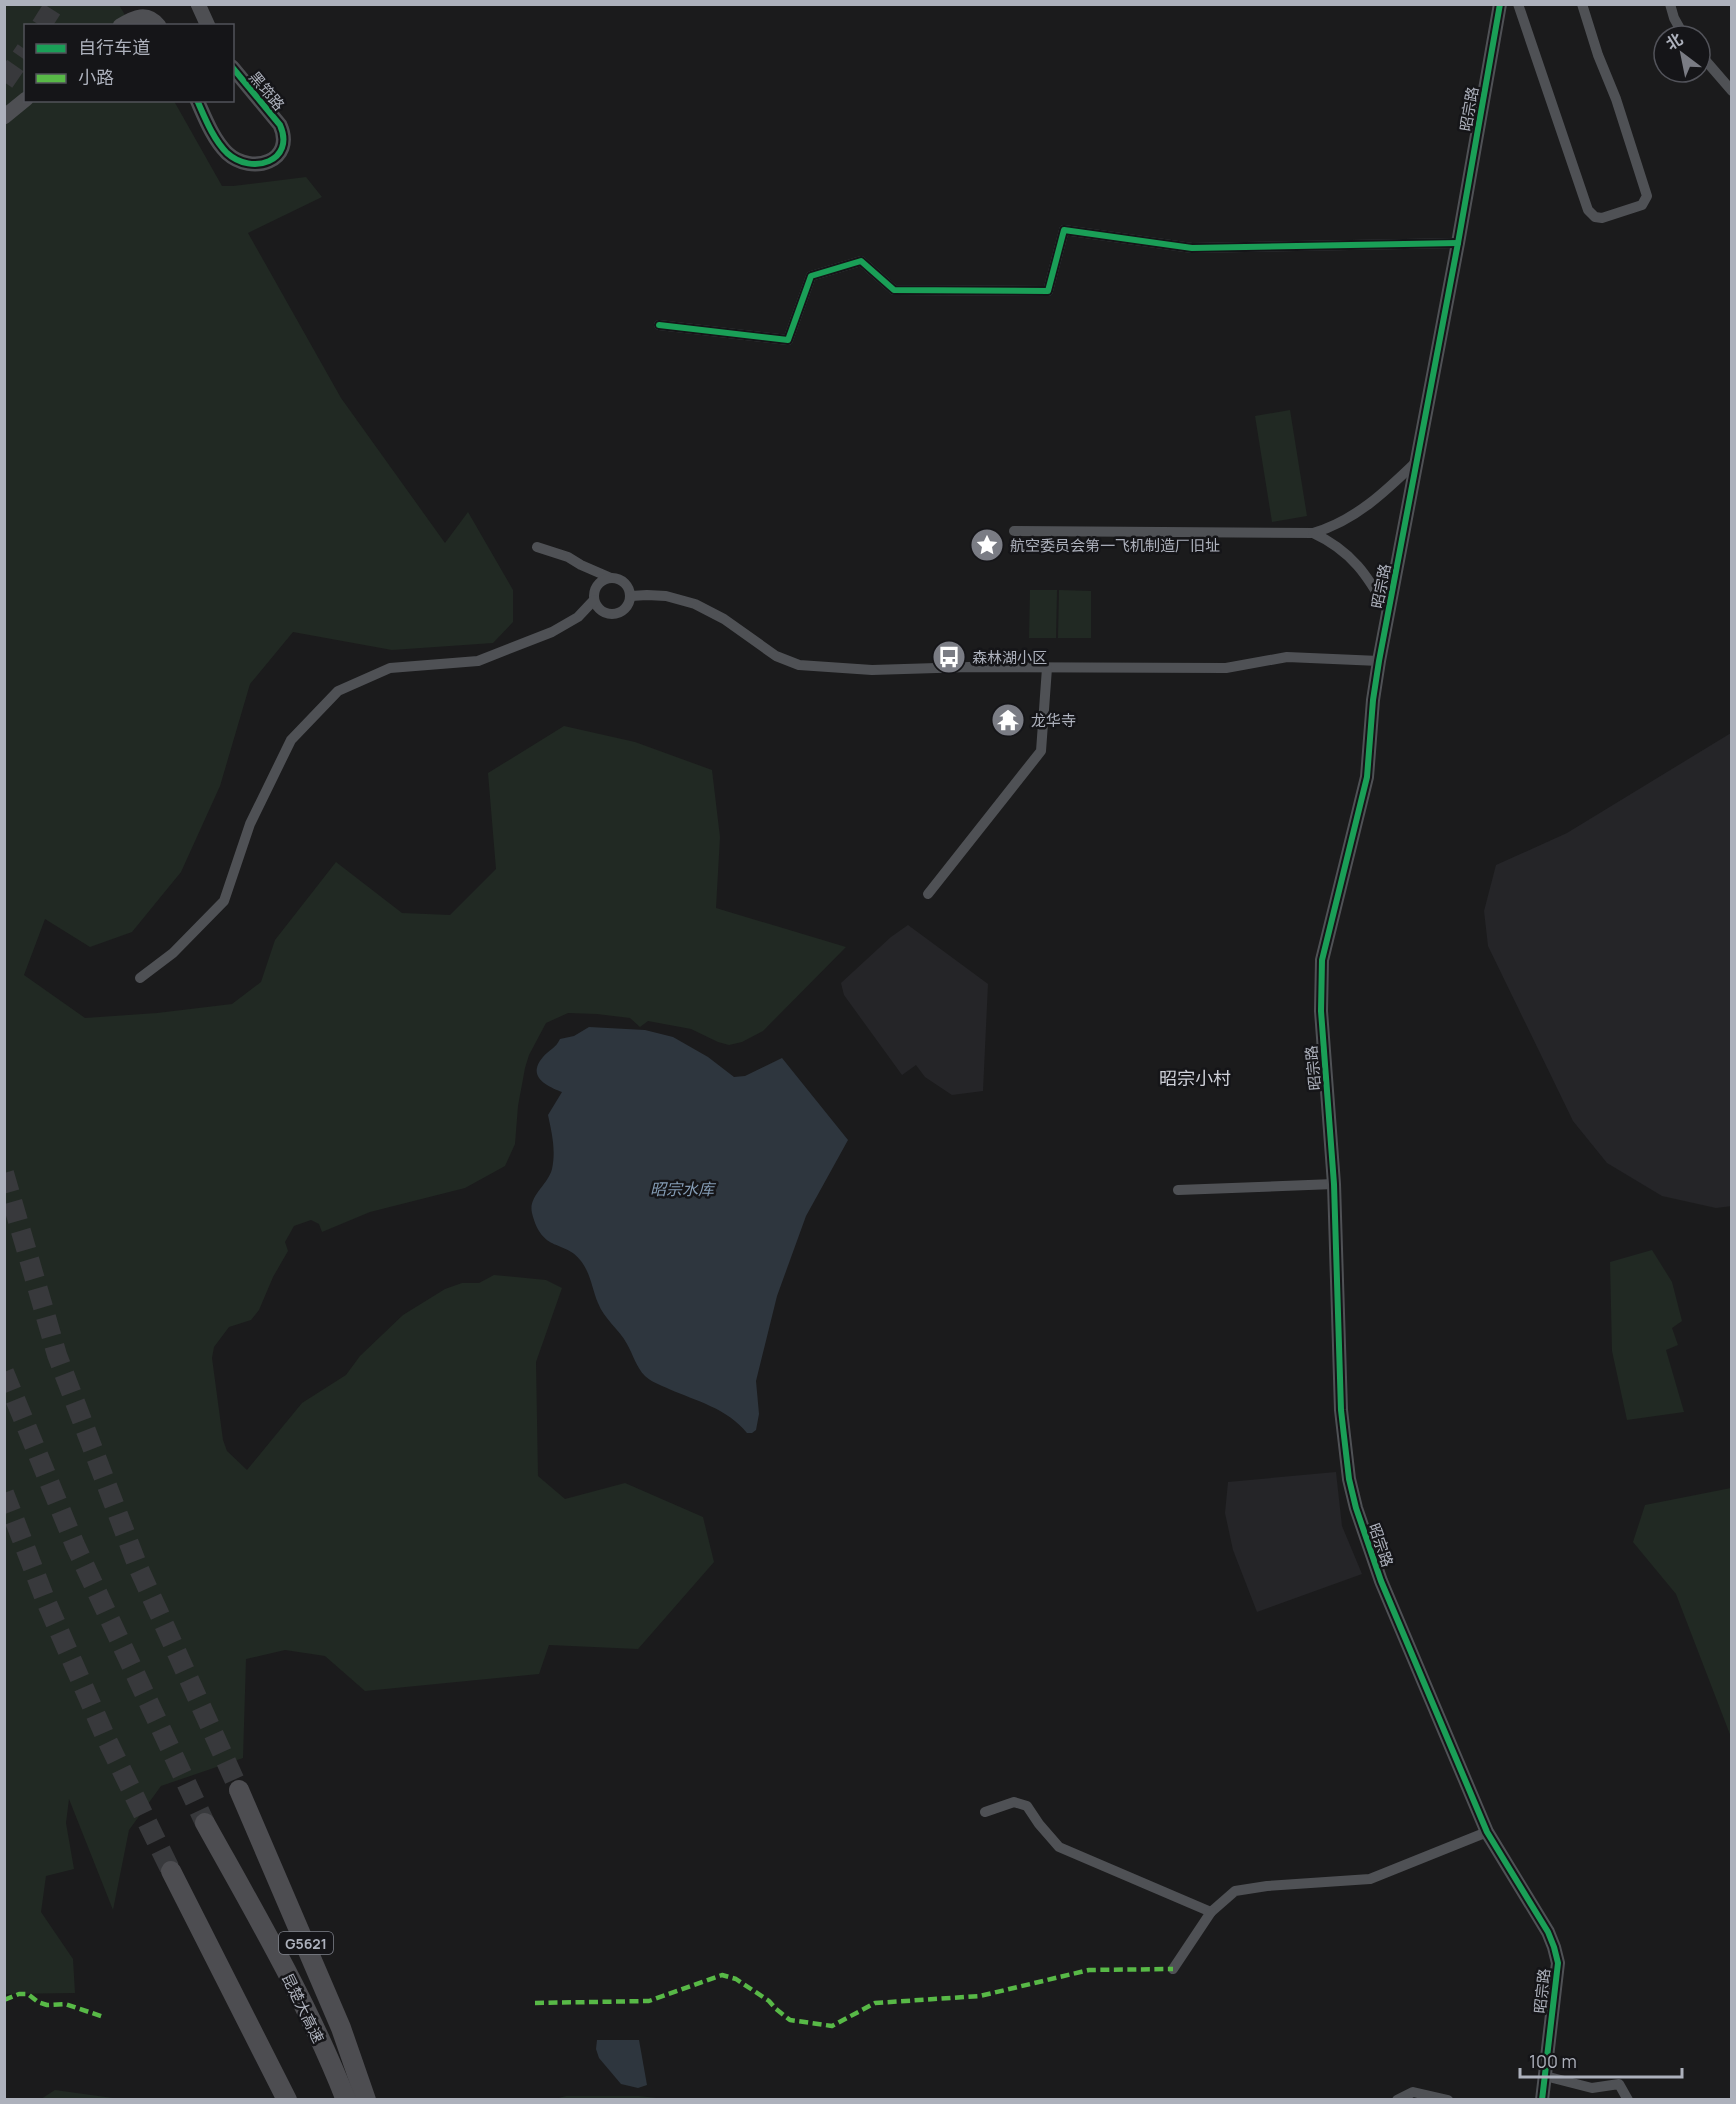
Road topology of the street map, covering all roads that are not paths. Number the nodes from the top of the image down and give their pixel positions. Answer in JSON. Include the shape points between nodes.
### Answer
{"nodes":[{"id":1,"x":1500,"y":4,"type":"edge"},
{"id":2,"x":1582,"y":4,"type":"edge"},
{"id":3,"x":1670,"y":4,"type":"edge"},
{"id":4,"x":1521,"y":5,"type":"edge"},
{"id":5,"x":124,"y":24,"type":"edge"},
{"id":6,"x":157,"y":24,"type":"edge"},
{"id":7,"x":1677,"y":24,"type":"edge"},
{"id":8,"x":1712,"y":68,"type":"edge"},
{"id":9,"x":234,"y":69,"type":"edge"},
{"id":10,"x":1731,"y":91,"type":"edge"},
{"id":11,"x":24,"y":101,"type":"edge"},
{"id":12,"x":198,"y":102,"type":"edge"},
{"id":13,"x":4,"y":117,"type":"edge"},
{"id":14,"x":1458,"y":243,"type":"junction"},
{"id":15,"x":659,"y":326,"type":"dead end"},
{"id":16,"x":1417,"y":462,"type":"junction"},
{"id":17,"x":1014,"y":531,"type":"dead end"},
{"id":18,"x":1313,"y":532,"type":"junction"},
{"id":19,"x":537,"y":547,"type":"dead end"},
{"id":20,"x":580,"y":565,"type":"junction"},
{"id":21,"x":611,"y":578,"type":"junction"},
{"id":22,"x":594,"y":596,"type":"junction"},
{"id":23,"x":631,"y":596,"type":"junction"},
{"id":24,"x":1388,"y":612,"type":"junction"},
{"id":25,"x":605,"y":613,"type":"junction"},
{"id":26,"x":578,"y":617,"type":"junction"},
{"id":27,"x":1379,"y":661,"type":"junction"},
{"id":28,"x":1047,"y":668,"type":"junction"},
{"id":29,"x":928,"y":894,"type":"dead end"},
{"id":30,"x":140,"y":978,"type":"dead end"},
{"id":31,"x":1334,"y":1184,"type":"junction"},
{"id":32,"x":1178,"y":1190,"type":"dead end"},
{"id":33,"x":239,"y":1790,"type":"tunnel mouth"},
{"id":34,"x":985,"y":1812,"type":"dead end"},
{"id":35,"x":205,"y":1823,"type":"tunnel mouth"},
{"id":36,"x":1487,"y":1832,"type":"junction"},
{"id":37,"x":171,"y":1871,"type":"tunnel mouth"},
{"id":38,"x":1211,"y":1912,"type":"junction"},
{"id":39,"x":1173,"y":1969,"type":"dead end"},
{"id":40,"x":1545,"y":2076,"type":"junction"},
{"id":41,"x":287,"y":2100,"type":"edge"},
{"id":42,"x":346,"y":2100,"type":"edge"},
{"id":43,"x":366,"y":2100,"type":"edge"},
{"id":44,"x":1396,"y":2100,"type":"edge"},
{"id":45,"x":1448,"y":2100,"type":"edge"},
{"id":46,"x":1542,"y":2100,"type":"edge"},
{"id":47,"x":1628,"y":2100,"type":"edge"}],
"edges":[{"from":1,"to":14,"type":"street","name":"昭宗路"},
{"from":2,"to":4,"type":"street","via":[[1647,196],[1642,205],[1602,218],[1588,210]]},
{"from":3,"to":7,"type":"street"},
{"from":5,"to":6,"type":"main road","via":[[150,16]]},
{"from":8,"to":10,"type":"street"},
{"from":9,"to":12,"type":"main road","name":"黑筇路","via":[[280,125],[284,134],[280,153],[251,165],[228,154]]},
{"from":11,"to":13,"type":"main road"},
{"from":14,"to":15,"type":"street","via":[[1192,248],[1064,230],[1048,291],[894,290],[861,261],[811,276],[788,340]]},
{"from":14,"to":16,"type":"street","name":"昭宗路"},
{"from":16,"to":18,"type":"street","via":[[1350,517]]},
{"from":16,"to":24,"type":"street","name":"昭宗路"},
{"from":17,"to":18,"type":"street"},
{"from":18,"to":24,"type":"street","via":[[1354,560]]},
{"from":19,"to":20,"type":"street"},
{"from":20,"to":21,"type":"street"},
{"from":20,"to":22,"type":"street","via":[[589,576]]},
{"from":21,"to":22,"type":"street","via":[[600,583]]},
{"from":21,"to":23,"type":"street","via":[[627,585]]},
{"from":22,"to":25,"type":"street"},
{"from":22,"to":26,"type":"street"},
{"from":23,"to":25,"type":"street","via":[[622,612]]},
{"from":23,"to":28,"type":"street","via":[[666,596],[695,604],[724,619],[776,656],[799,665],[872,670]]},
{"from":24,"to":27,"type":"street","name":"昭宗路"},
{"from":25,"to":26,"type":"street"},
{"from":26,"to":30,"type":"street","via":[[552,632],[478,661],[390,668],[338,691],[291,740],[250,824],[224,901],[173,953]]},
{"from":27,"to":28,"type":"street","via":[[1287,657],[1226,668]]},
{"from":27,"to":31,"type":"street","name":"昭宗路","via":[[1367,777],[1322,960],[1321,1011]]},
{"from":28,"to":29,"type":"street","via":[[1041,751]]},
{"from":31,"to":32,"type":"street"},
{"from":31,"to":36,"type":"street","name":"昭宗路","via":[[1341,1410],[1349,1479],[1381,1581]]},
{"from":33,"to":43,"type":"highway","number":"G5621","via":[[341,2028]]},
{"from":34,"to":38,"type":"street","via":[[1014,1802],[1027,1806],[1059,1846]]},
{"from":35,"to":42,"type":"highway","name":"昆楚大高速","number":"G5621","via":[[302,2002]]},
{"from":36,"to":38,"type":"street","via":[[1370,1879],[1234,1891]]},
{"from":36,"to":40,"type":"street","name":"昭宗路","via":[[1548,1932],[1558,1963]]},
{"from":37,"to":41,"type":"highway"},
{"from":38,"to":39,"type":"street"},
{"from":40,"to":46,"type":"street","name":"昭宗路"},
{"from":40,"to":47,"type":"street","via":[[1592,2088],[1619,2084]]},
{"from":44,"to":45,"type":"street","via":[[1413,2092]]}]}
